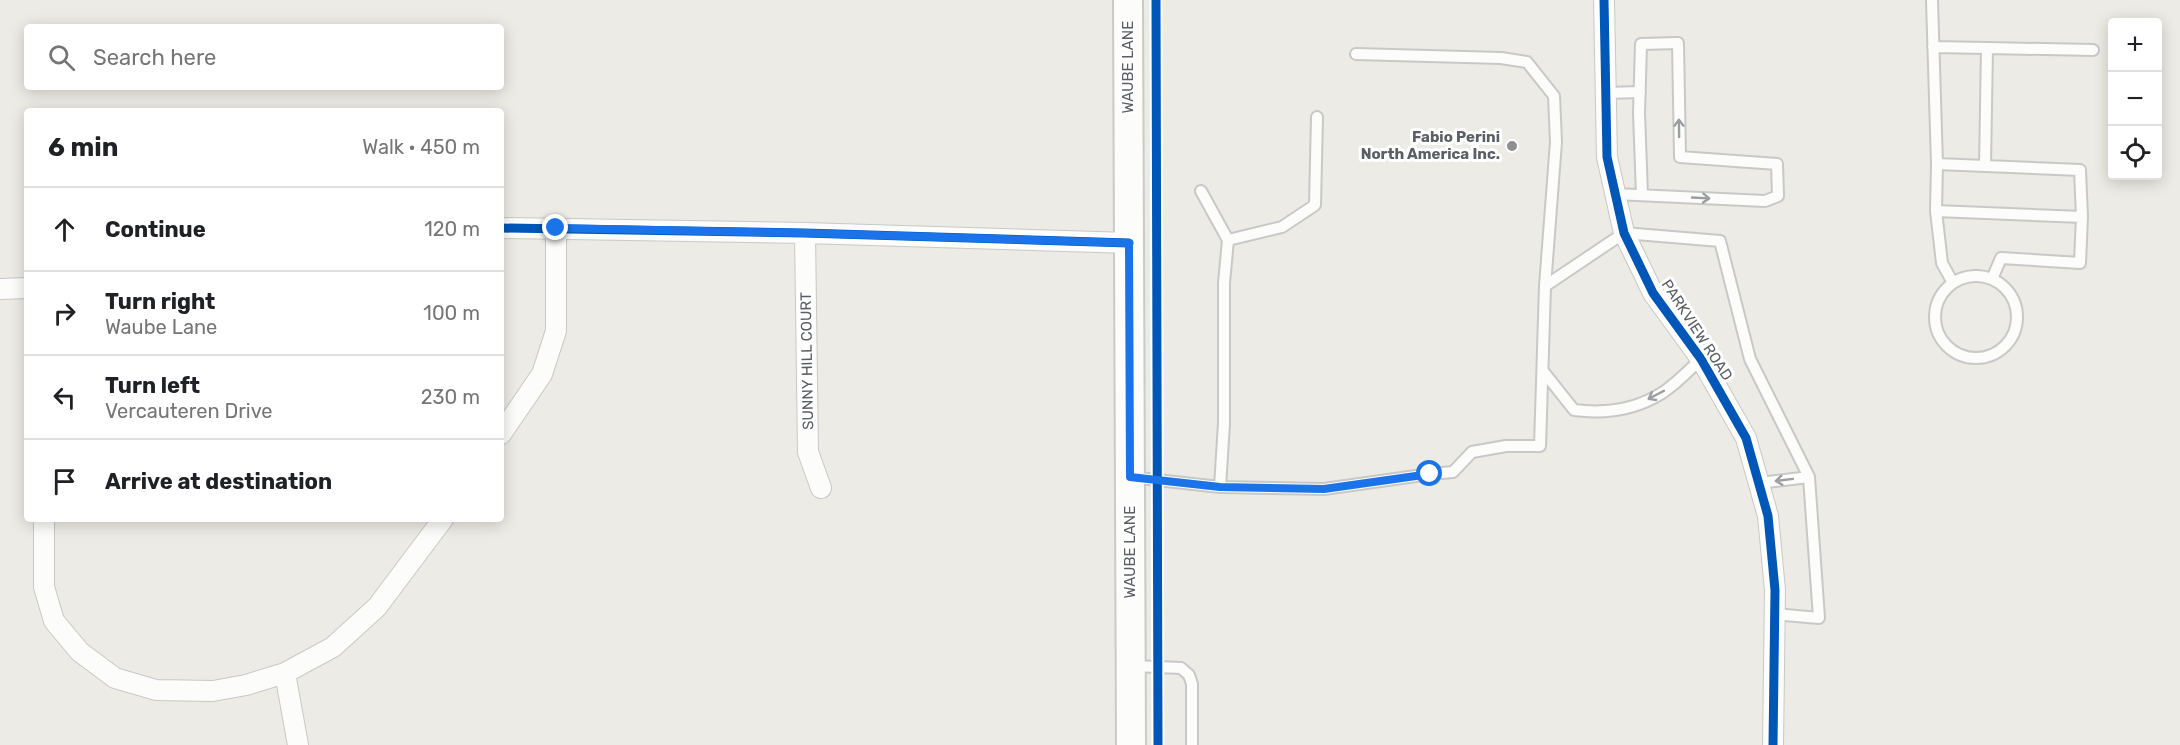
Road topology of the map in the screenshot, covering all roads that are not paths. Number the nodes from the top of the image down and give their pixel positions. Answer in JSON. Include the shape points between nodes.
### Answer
{"nodes":[{"id":1,"x":1128,"y":0,"type":"edge"},
{"id":2,"x":1604,"y":0,"type":"edge"},
{"id":3,"x":1932,"y":0,"type":"edge"},
{"id":4,"x":1933,"y":47,"type":"junction"},
{"id":5,"x":1987,"y":48,"type":"junction"},
{"id":6,"x":2093,"y":50,"type":"dead end"},
{"id":7,"x":1356,"y":54,"type":"dead end"},
{"id":8,"x":1640,"y":92,"type":"junction"},
{"id":9,"x":1606,"y":93,"type":"junction"},
{"id":10,"x":1317,"y":117,"type":"dead end"},
{"id":11,"x":1937,"y":164,"type":"junction"},
{"id":12,"x":1985,"y":166,"type":"junction"},
{"id":13,"x":1201,"y":191,"type":"dead end"},
{"id":14,"x":1615,"y":194,"type":"junction"},
{"id":15,"x":1642,"y":195,"type":"junction"},
{"id":16,"x":1936,"y":211,"type":"junction"},
{"id":17,"x":2082,"y":217,"type":"junction"},
{"id":18,"x":504,"y":228,"type":"edge"},
{"id":19,"x":556,"y":228,"type":"junction"},
{"id":20,"x":805,"y":233,"type":"junction"},
{"id":21,"x":1624,"y":233,"type":"junction"},
{"id":22,"x":1228,"y":240,"type":"junction"},
{"id":23,"x":1129,"y":243,"type":"junction"},
{"id":24,"x":1992,"y":279,"type":"junction"},
{"id":25,"x":1953,"y":283,"type":"junction"},
{"id":26,"x":1545,"y":286,"type":"junction"},
{"id":27,"x":0,"y":288,"type":"edge"},
{"id":28,"x":24,"y":288,"type":"edge"},
{"id":29,"x":1701,"y":359,"type":"junction"},
{"id":30,"x":1543,"y":371,"type":"junction"},
{"id":31,"x":504,"y":430,"type":"edge"},
{"id":32,"x":1130,"y":477,"type":"junction"},
{"id":33,"x":1809,"y":477,"type":"junction"},
{"id":34,"x":1759,"y":483,"type":"junction"},
{"id":35,"x":1220,"y":487,"type":"junction"},
{"id":36,"x":820,"y":488,"type":"dead end"},
{"id":37,"x":44,"y":522,"type":"edge"},
{"id":38,"x":441,"y":522,"type":"edge"},
{"id":39,"x":1774,"y":614,"type":"junction"},
{"id":40,"x":1131,"y":666,"type":"junction"},
{"id":41,"x":285,"y":674,"type":"junction"},
{"id":42,"x":298,"y":745,"type":"edge"},
{"id":43,"x":1131,"y":745,"type":"edge"},
{"id":44,"x":1192,"y":745,"type":"edge"},
{"id":45,"x":1773,"y":745,"type":"edge"}],
"edges":[{"from":1,"to":23,"type":"main road","name":"WAUBE LANE"},
{"from":2,"to":9,"type":"street","name":"PARKVIEW ROAD"},
{"from":3,"to":4,"type":"lane"},
{"from":4,"to":5,"type":"lane"},
{"from":4,"to":11,"type":"lane"},
{"from":5,"to":6,"type":"lane"},
{"from":5,"to":12,"type":"lane"},
{"from":7,"to":26,"type":"lane","via":[[1527,62],[1554,96],[1556,142]]},
{"from":8,"to":9,"type":"lane"},
{"from":8,"to":15,"type":"lane"},
{"from":15,"to":8,"type":"lane","one_way":true,"via":[[1765,201],[1778,196],[1777,164],[1680,157],[1678,43],[1641,44]]},
{"from":9,"to":14,"type":"street","name":"PARKVIEW ROAD","via":[[1607,157]]},
{"from":10,"to":22,"type":"lane","via":[[1315,205],[1282,227]]},
{"from":11,"to":12,"type":"lane"},
{"from":11,"to":16,"type":"lane"},
{"from":12,"to":17,"type":"lane","via":[[2080,170]]},
{"from":13,"to":22,"type":"lane"},
{"from":14,"to":15,"type":"lane"},
{"from":14,"to":21,"type":"street","name":"PARKVIEW ROAD"},
{"from":16,"to":17,"type":"lane"},
{"from":16,"to":25,"type":"lane","via":[[1941,263]]},
{"from":17,"to":24,"type":"lane","via":[[2080,263],[2001,258]]},
{"from":18,"to":19,"type":"street"},
{"from":19,"to":20,"type":"street"},
{"from":19,"to":31,"type":"street","via":[[556,331],[542,374]]},
{"from":20,"to":23,"type":"street"},
{"from":20,"to":36,"type":"street","name":"SUNNY HILL COURT","via":[[808,452]]},
{"from":21,"to":26,"type":"lane"},
{"from":21,"to":29,"type":"street","name":"PARKVIEW ROAD","via":[[1653,293]]},
{"from":21,"to":33,"type":"lane","via":[[1720,241],[1750,358]]},
{"from":22,"to":35,"type":"lane"},
{"from":23,"to":32,"type":"main road","name":"WAUBE LANE"},
{"from":24,"to":25,"type":"lane","via":[[1965,277]]},
{"from":24,"to":25,"type":"lane","via":[[2012,297],[2016,323],[2004,347],[1980,358],[1954,351],[1937,330],[1937,304]]},
{"from":26,"to":30,"type":"lane"},
{"from":27,"to":28,"type":"street"},
{"from":29,"to":30,"type":"lane","one_way":true,"via":[[1662,393],[1628,408],[1596,413],[1575,410]]},
{"from":29,"to":34,"type":"street","name":"PARKVIEW ROAD","via":[[1746,438]]},
{"from":30,"to":35,"type":"lane","via":[[1540,446],[1472,452],[1454,472],[1324,489]]},
{"from":32,"to":35,"type":"lane"},
{"from":32,"to":40,"type":"main road","name":"WAUBE LANE"},
{"from":33,"to":34,"type":"lane","one_way":true},
{"from":33,"to":39,"type":"lane","via":[[1819,618]]},
{"from":34,"to":39,"type":"street","name":"PARKVIEW ROAD","via":[[1768,516]]},
{"from":37,"to":41,"type":"street","via":[[45,587],[54,621],[80,652],[115,678],[156,690],[213,691]]},
{"from":38,"to":41,"type":"street","via":[[377,607],[333,647]]},
{"from":39,"to":45,"type":"street","name":"PARKVIEW ROAD"},
{"from":40,"to":43,"type":"main road","name":"WAUBE LANE"},
{"from":40,"to":44,"type":"lane","via":[[1181,668],[1189,675]]},
{"from":41,"to":42,"type":"street"}]}
